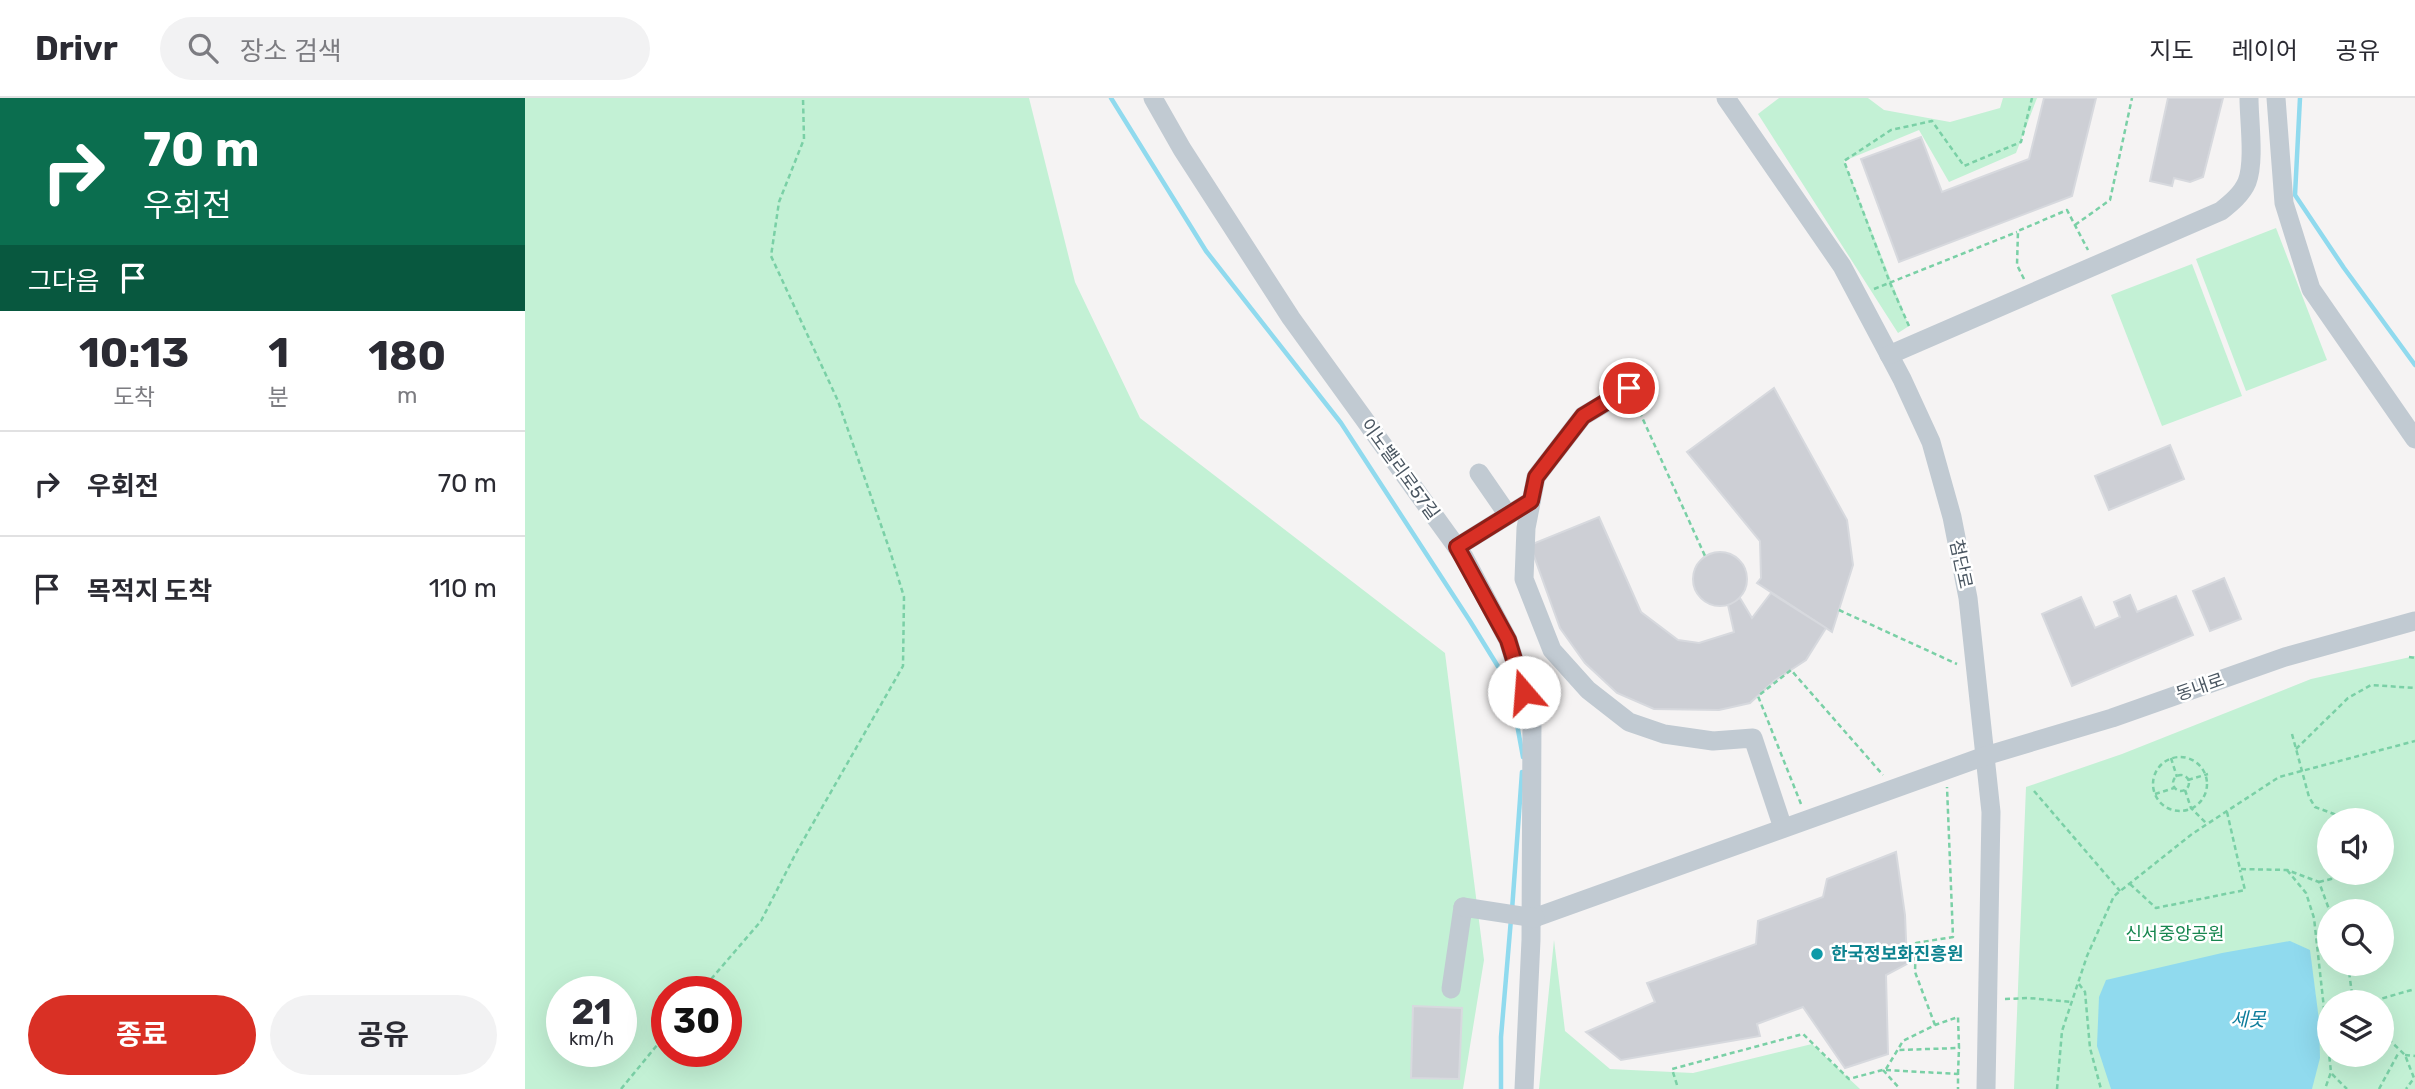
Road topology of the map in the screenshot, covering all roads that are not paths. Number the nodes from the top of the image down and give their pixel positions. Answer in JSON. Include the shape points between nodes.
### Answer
{"nodes":[{"id":1,"x":1153,"y":98,"type":"edge"},
{"id":2,"x":2249,"y":98,"type":"edge"},
{"id":3,"x":2276,"y":98,"type":"edge"},
{"id":4,"x":1733,"y":101,"type":"edge"},
{"id":5,"x":1889,"y":355,"type":"junction"},
{"id":6,"x":1636,"y":384,"type":"road end"},
{"id":7,"x":2415,"y":439,"type":"edge"},
{"id":8,"x":1479,"y":473,"type":"dead end"},
{"id":9,"x":1531,"y":501,"type":"junction"},
{"id":10,"x":1508,"y":515,"type":"junction"},
{"id":11,"x":1457,"y":547,"type":"junction"},
{"id":12,"x":2415,"y":621,"type":"edge"},
{"id":13,"x":1985,"y":756,"type":"junction"},
{"id":14,"x":1783,"y":828,"type":"junction"},
{"id":15,"x":1533,"y":918,"type":"junction"},
{"id":16,"x":1451,"y":989,"type":"dead end"},
{"id":17,"x":1524,"y":1089,"type":"edge"},
{"id":18,"x":1986,"y":1089,"type":"edge"}],
"edges":[{"from":1,"to":11,"type":"street","name":"이노밸리로57길","via":[[1291,318]]},
{"from":2,"to":5,"type":"street","via":[[2241,129],[2250,166],[2247,183],[2221,211]]},
{"from":3,"to":7,"type":"street","via":[[2284,203],[2311,289]]},
{"from":4,"to":5,"type":"street","name":"첨단로","via":[[1842,266]]},
{"from":5,"to":13,"type":"street","name":"첨단로","via":[[1931,442],[1952,517],[1968,598]]},
{"from":6,"to":9,"type":"street","via":[[1583,416],[1536,477]]},
{"from":8,"to":10,"type":"street"},
{"from":9,"to":10,"type":"street"},
{"from":9,"to":14,"type":"street","via":[[1524,579],[1552,650],[1588,690],[1629,722],[1664,734],[1713,741],[1753,738]]},
{"from":10,"to":11,"type":"street"},
{"from":11,"to":15,"type":"street","name":"이노밸리로57길","via":[[1508,640],[1532,717]]},
{"from":12,"to":13,"type":"street","name":"동내로","via":[[2285,657],[2112,718]]},
{"from":13,"to":14,"type":"street","name":"동내로"},
{"from":13,"to":18,"type":"street","name":"첨단로","via":[[1991,813]]},
{"from":14,"to":15,"type":"street","name":"동내로"},
{"from":15,"to":16,"type":"street","bridge":true,"via":[[1463,907]]},
{"from":15,"to":17,"type":"street","name":"이노밸리로57길"}]}
